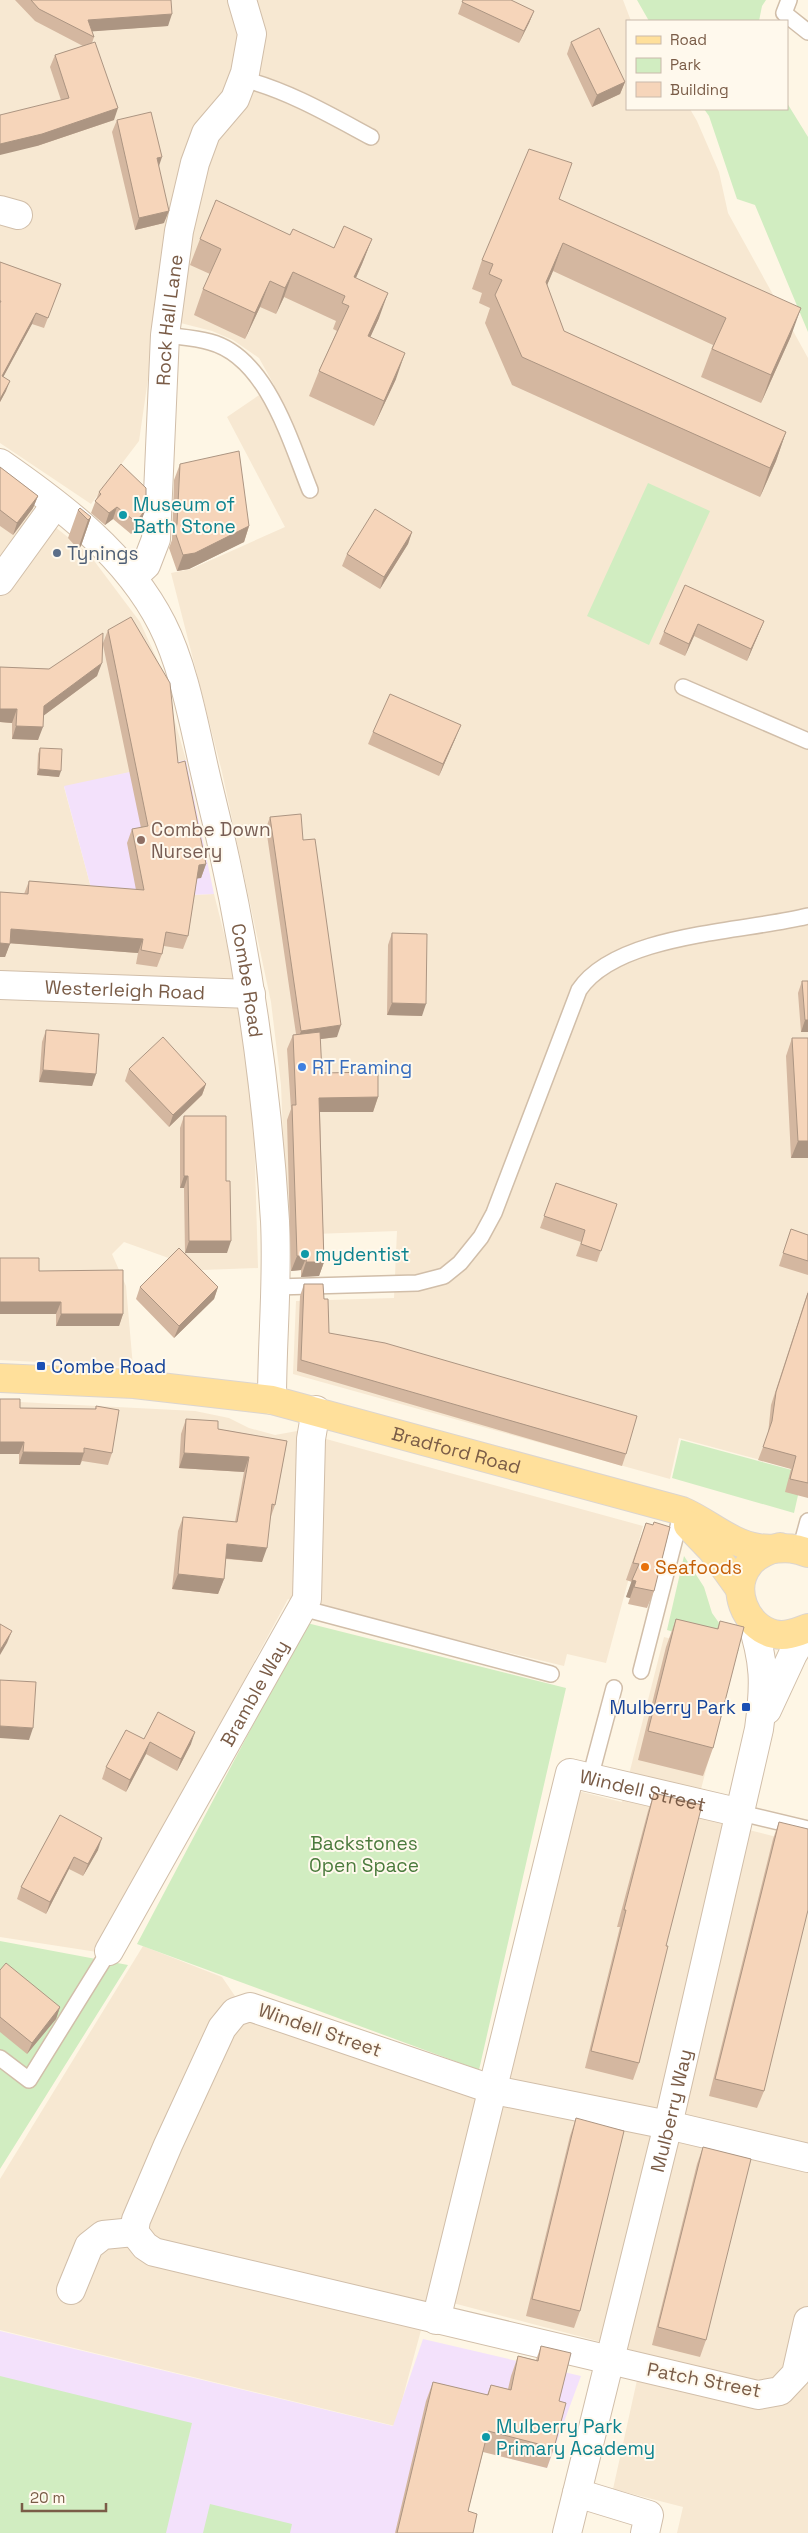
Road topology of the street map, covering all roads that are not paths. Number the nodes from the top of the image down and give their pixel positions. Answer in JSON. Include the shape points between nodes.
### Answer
{"nodes":[{"id":1,"x":242,"y":0,"type":"edge"},
{"id":2,"x":789,"y":0,"type":"edge"},
{"id":3,"x":808,"y":32,"type":"edge"},
{"id":4,"x":244,"y":76,"type":"junction"},
{"id":5,"x":371,"y":137,"type":"dead end"},
{"id":6,"x":165,"y":335,"type":"junction"},
{"id":7,"x":0,"y":463,"type":"edge"},
{"id":8,"x":310,"y":490,"type":"dead end"},
{"id":9,"x":55,"y":505,"type":"junction"},
{"id":10,"x":133,"y":577,"type":"junction"},
{"id":11,"x":0,"y":581,"type":"edge"},
{"id":12,"x":683,"y":687,"type":"dead end"},
{"id":13,"x":808,"y":741,"type":"edge"},
{"id":14,"x":808,"y":916,"type":"edge"},
{"id":15,"x":0,"y":984,"type":"edge"},
{"id":16,"x":251,"y":994,"type":"junction"},
{"id":17,"x":276,"y":1286,"type":"junction"},
{"id":18,"x":0,"y":1378,"type":"edge"},
{"id":19,"x":272,"y":1400,"type":"junction"},
{"id":20,"x":316,"y":1410,"type":"junction"},
{"id":21,"x":682,"y":1515,"type":"junction"},
{"id":22,"x":808,"y":1521,"type":"edge"},
{"id":23,"x":801,"y":1551,"type":"edge"},
{"id":24,"x":740,"y":1589,"type":"junction"},
{"id":25,"x":302,"y":1608,"type":"junction"},
{"id":26,"x":751,"y":1620,"type":"junction"},
{"id":27,"x":808,"y":1629,"type":"edge"},
{"id":28,"x":642,"y":1671,"type":"dead end"},
{"id":29,"x":551,"y":1674,"type":"dead end"},
{"id":30,"x":614,"y":1688,"type":"dead end"},
{"id":31,"x":760,"y":1727,"type":"junction"},
{"id":32,"x":590,"y":1778,"type":"junction"},
{"id":33,"x":741,"y":1813,"type":"junction"},
{"id":34,"x":808,"y":1829,"type":"edge"},
{"id":35,"x":109,"y":1951,"type":"joint"},
{"id":36,"x":0,"y":2058,"type":"edge"},
{"id":37,"x":494,"y":2090,"type":"junction"},
{"id":38,"x":668,"y":2125,"type":"junction"},
{"id":39,"x":808,"y":2158,"type":"edge"},
{"id":40,"x":134,"y":2232,"type":"junction"},
{"id":41,"x":72,"y":2290,"type":"dead end"},
{"id":42,"x":436,"y":2320,"type":"junction"},
{"id":43,"x":808,"y":2321,"type":"edge"},
{"id":44,"x":610,"y":2360,"type":"junction"},
{"id":45,"x":577,"y":2493,"type":"junction"},
{"id":46,"x":567,"y":2533,"type":"edge"},
{"id":47,"x":645,"y":2533,"type":"edge"}],
"edges":[{"from":1,"to":4,"type":"street","name":"Rock Hall Lane","via":[[252,34]]},
{"from":2,"to":3,"type":"lane","via":[[784,13]]},
{"from":4,"to":5,"type":"lane","via":[[312,105]]},
{"from":4,"to":6,"type":"street","name":"Rock Hall Lane","via":[[235,99],[206,133],[195,163],[179,231]]},
{"from":6,"to":8,"type":"lane","via":[[211,342],[230,350],[252,367],[272,400]]},
{"from":6,"to":10,"type":"street","name":"Rock Hall Lane","via":[[156,538],[146,565]]},
{"from":7,"to":9,"type":"street","name":"Combe Road"},
{"from":9,"to":10,"type":"street","name":"Combe Road","via":[[102,543]]},
{"from":9,"to":11,"type":"street"},
{"from":10,"to":16,"type":"street","name":"Combe Road","via":[[162,624],[183,682],[214,808]]},
{"from":12,"to":13,"type":"lane"},
{"from":14,"to":17,"type":"lane","via":[[659,944],[622,957],[588,977],[572,1008],[494,1213],[468,1256],[444,1276],[418,1283]]},
{"from":15,"to":16,"type":"street","name":"Westerleigh Road"},
{"from":16,"to":17,"type":"street","name":"Combe Road","via":[[265,1102],[275,1222]]},
{"from":17,"to":19,"type":"street","name":"Combe Road"},
{"from":18,"to":19,"type":"main road","name":"Bradford Road","via":[[134,1384]]},
{"from":19,"to":20,"type":"main road","name":"Bradford Road"},
{"from":20,"to":21,"type":"main road","name":"Bradford Road","via":[[641,1499]]},
{"from":20,"to":25,"type":"street","name":"Bramble Way","via":[[311,1439],[307,1599]]},
{"from":21,"to":23,"type":"main road","name":"Bradford Road","via":[[759,1549]]},
{"from":21,"to":24,"type":"main road","name":"Bradford Road"},
{"from":21,"to":28,"type":"lane"},
{"from":22,"to":23,"type":"lane"},
{"from":23,"to":24,"type":"main road","via":[[764,1552],[749,1564]]},
{"from":24,"to":26,"type":"main road","name":"Bradford Road","via":[[742,1604]]},
{"from":25,"to":29,"type":"lane"},
{"from":25,"to":35,"type":"street","name":"Bramble Way"},
{"from":26,"to":27,"type":"main road","via":[[775,1634],[789,1635]]},
{"from":26,"to":31,"type":"street","name":"Mulberry Way","via":[[761,1650],[764,1675]]},
{"from":27,"to":31,"type":"street","name":"Mulberry Way","via":[[792,1654]]},
{"from":30,"to":32,"type":"lane"},
{"from":31,"to":33,"type":"street","name":"Mulberry Way"},
{"from":32,"to":33,"type":"street","name":"Windell Street"},
{"from":32,"to":37,"type":"street","name":"Windell Street","via":[[570,1773]]},
{"from":33,"to":34,"type":"lane"},
{"from":33,"to":38,"type":"street","name":"Mulberry Way"},
{"from":35,"to":36,"type":"lane","via":[[28,2080]]},
{"from":37,"to":38,"type":"street","name":"Windell Street"},
{"from":37,"to":40,"type":"street","name":"Windell Street","via":[[262,2010],[250,2007],[236,2012],[222,2028],[168,2145],[136,2220]]},
{"from":37,"to":42,"type":"street","name":"Windell Street"},
{"from":38,"to":39,"type":"street"},
{"from":38,"to":44,"type":"street","name":"Mulberry Way"},
{"from":40,"to":41,"type":"street","via":[[103,2235],[89,2246]]},
{"from":40,"to":42,"type":"street","via":[[154,2252]]},
{"from":42,"to":44,"type":"street"},
{"from":43,"to":44,"type":"street","name":"Patch Street","via":[[796,2374],[780,2391],[758,2395]]},
{"from":44,"to":45,"type":"street","name":"Mulberry Way"},
{"from":45,"to":46,"type":"street","name":"Mulberry Way"},
{"from":45,"to":47,"type":"street","via":[[649,2516]]}]}
